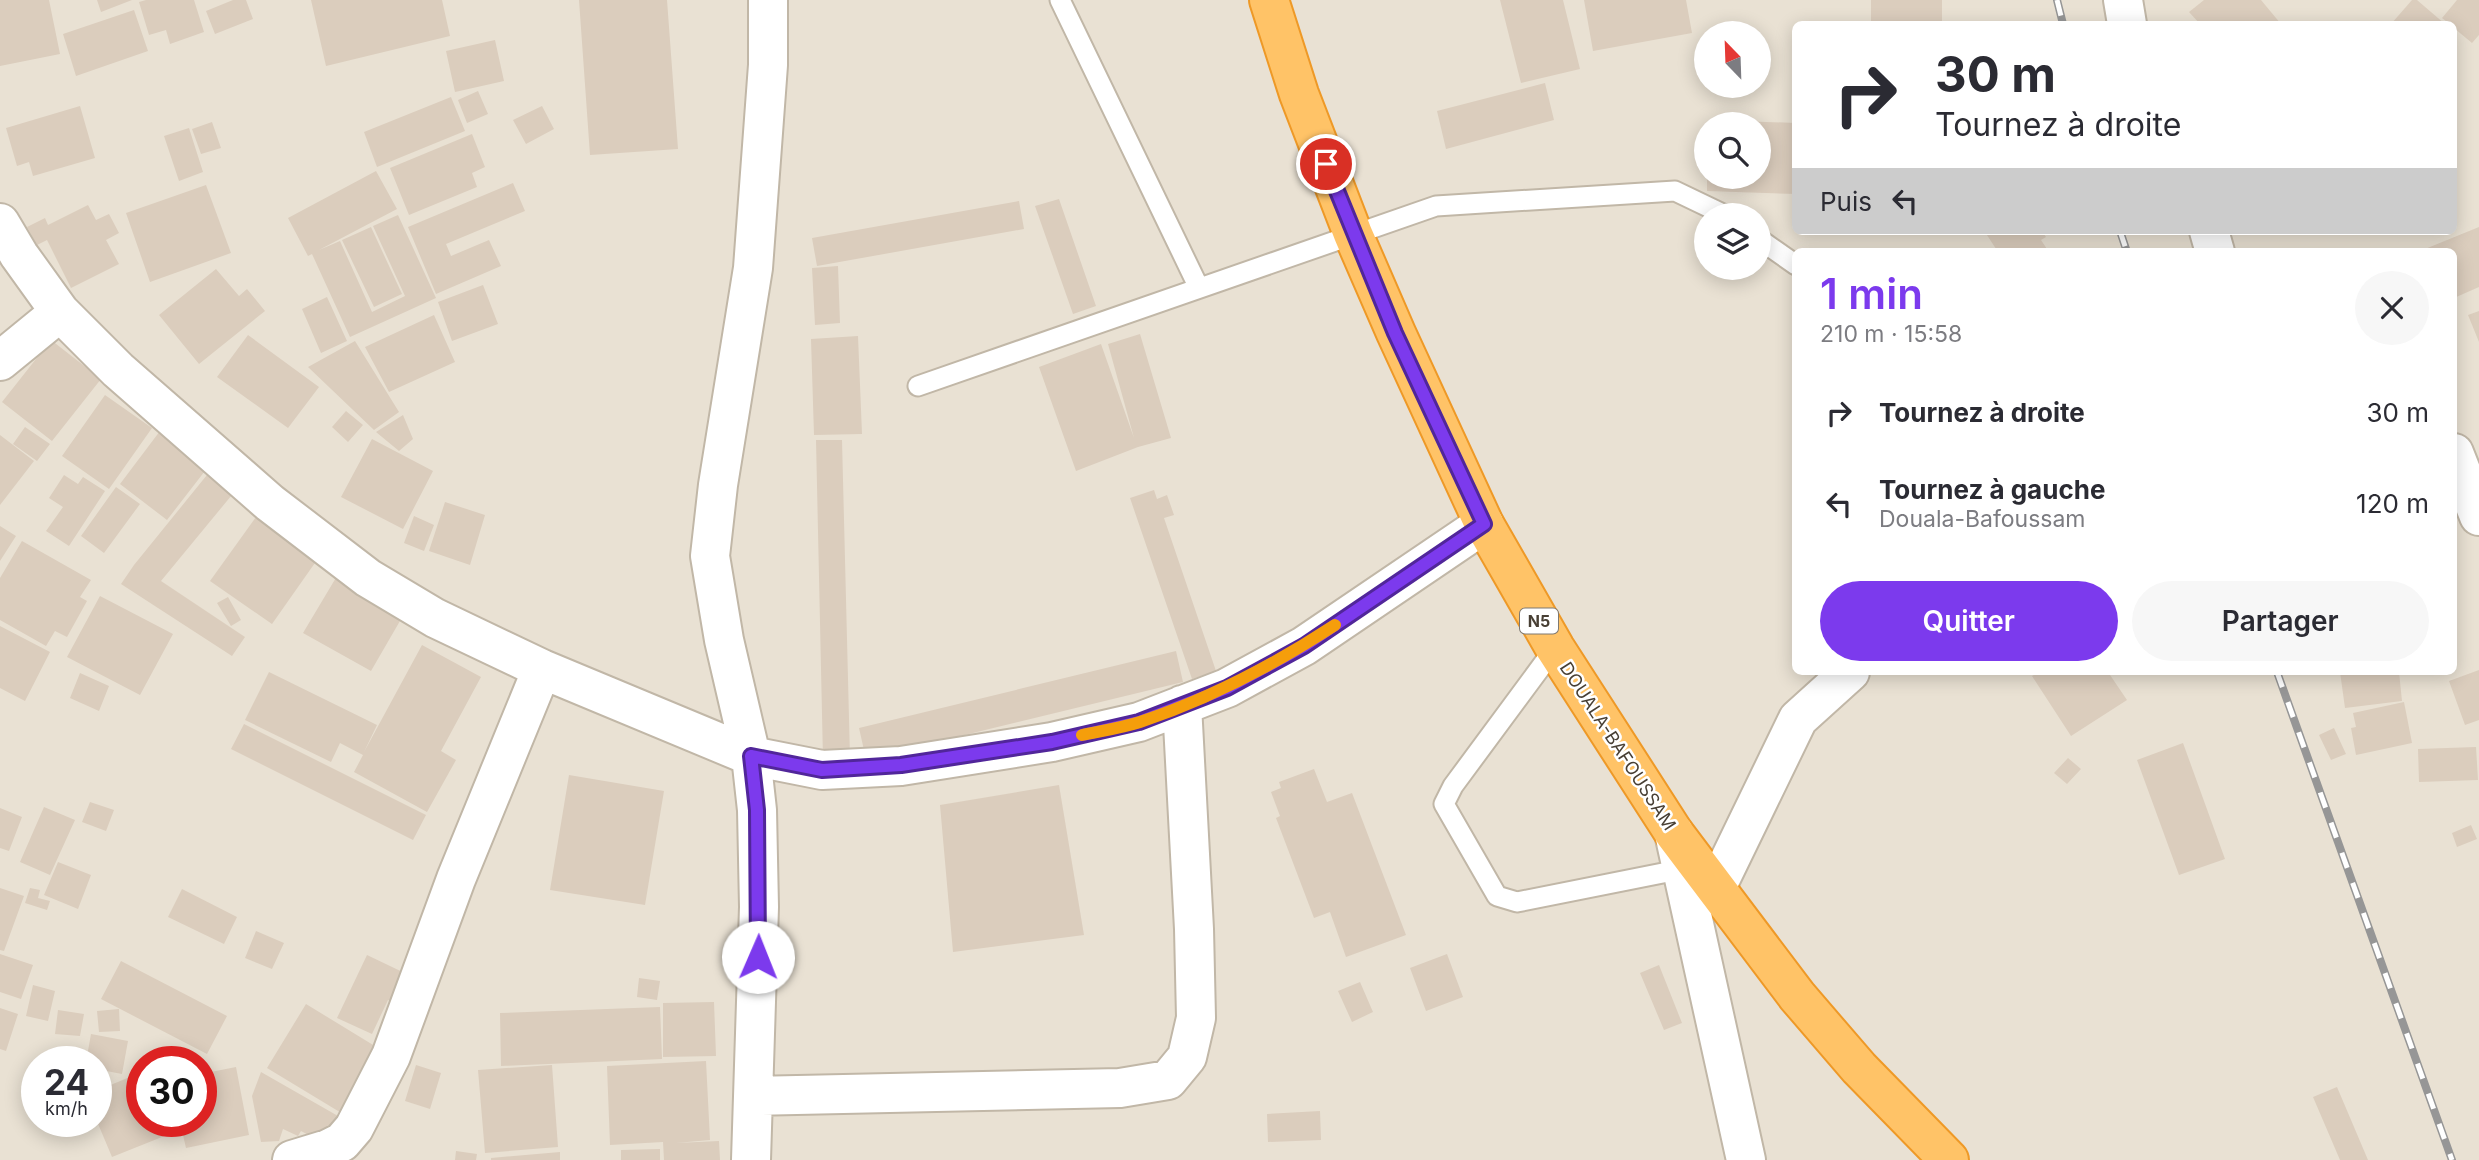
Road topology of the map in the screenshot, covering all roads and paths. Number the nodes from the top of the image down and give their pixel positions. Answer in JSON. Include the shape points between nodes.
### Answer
{"nodes":[{"id":1,"x":768,"y":0,"type":"edge"},
{"id":2,"x":1060,"y":0,"type":"edge"},
{"id":3,"x":1269,"y":0,"type":"edge"},
{"id":4,"x":2123,"y":0,"type":"edge"},
{"id":5,"x":2126,"y":21,"type":"edge"},
{"id":6,"x":1700,"y":203,"type":"edge"},
{"id":7,"x":0,"y":223,"type":"edge"},
{"id":8,"x":1353,"y":234,"type":"junction"},
{"id":9,"x":1771,"y":247,"type":"edge"},
{"id":10,"x":1792,"y":262,"type":"edge"},
{"id":11,"x":1199,"y":288,"type":"junction"},
{"id":12,"x":60,"y":312,"type":"junction"},
{"id":13,"x":0,"y":361,"type":"edge"},
{"id":14,"x":918,"y":386,"type":"dead end"},
{"id":15,"x":2457,"y":461,"type":"edge"},
{"id":16,"x":2479,"y":516,"type":"edge"},
{"id":17,"x":1484,"y":524,"type":"junction"},
{"id":18,"x":1555,"y":648,"type":"junction"},
{"id":19,"x":541,"y":669,"type":"junction"},
{"id":20,"x":1847,"y":675,"type":"edge"},
{"id":21,"x":1182,"y":705,"type":"junction"},
{"id":22,"x":751,"y":756,"type":"junction"},
{"id":23,"x":1674,"y":833,"type":"junction"},
{"id":24,"x":1683,"y":869,"type":"junction"},
{"id":25,"x":1716,"y":888,"type":"junction"},
{"id":26,"x":754,"y":1096,"type":"junction"},
{"id":27,"x":292,"y":1160,"type":"edge"},
{"id":28,"x":751,"y":1160,"type":"edge"},
{"id":29,"x":1746,"y":1160,"type":"edge"},
{"id":30,"x":1949,"y":1160,"type":"edge"}],
"edges":[{"from":1,"to":22,"type":"street","via":[[768,65],[753,268],[710,556]]},
{"from":2,"to":11,"type":"lane"},
{"from":3,"to":8,"type":"highway","name":"DOUALA-BAFOUSSAM","number":"N5","via":[[1298,94]]},
{"from":4,"to":5,"type":"street"},
{"from":6,"to":8,"type":"lane","via":[[1675,191],[1436,206]]},
{"from":7,"to":12,"type":"street"},
{"from":8,"to":11,"type":"lane"},
{"from":8,"to":17,"type":"highway","name":"DOUALA-BAFOUSSAM","number":"N5"},
{"from":9,"to":10,"type":"lane"},
{"from":11,"to":14,"type":"lane"},
{"from":12,"to":13,"type":"street"},
{"from":12,"to":19,"type":"street","via":[[118,370],[270,503],[368,578],[435,618]]},
{"from":15,"to":16,"type":"street"},
{"from":17,"to":18,"type":"highway","name":"DOUALA-BAFOUSSAM","number":"N5"},
{"from":17,"to":21,"type":"street","via":[[1304,646],[1227,688]]},
{"from":18,"to":23,"type":"highway","name":"DOUALA-BAFOUSSAM","number":"N5"},
{"from":18,"to":24,"type":"lane","via":[[1453,786],[1444,804],[1450,816],[1497,896],[1517,902]]},
{"from":19,"to":22,"type":"street"},
{"from":19,"to":27,"type":"street","via":[[385,1068],[342,1142]]},
{"from":20,"to":25,"type":"street","via":[[1798,719]]},
{"from":21,"to":22,"type":"street","via":[[1139,722],[1052,742],[901,765],[822,770]]},
{"from":21,"to":26,"type":"street","via":[[1196,1018],[1187,1056],[1168,1080],[1120,1088]]},
{"from":22,"to":26,"type":"street","via":[[759,907]]},
{"from":23,"to":24,"type":"street"},
{"from":23,"to":25,"type":"highway","name":"DOUALA-BAFOUSSAM","number":"N5"},
{"from":24,"to":29,"type":"street"},
{"from":25,"to":30,"type":"highway","name":"DOUALA-BAFOUSSAM","number":"N5","via":[[1859,1068]]},
{"from":26,"to":28,"type":"street"}]}
